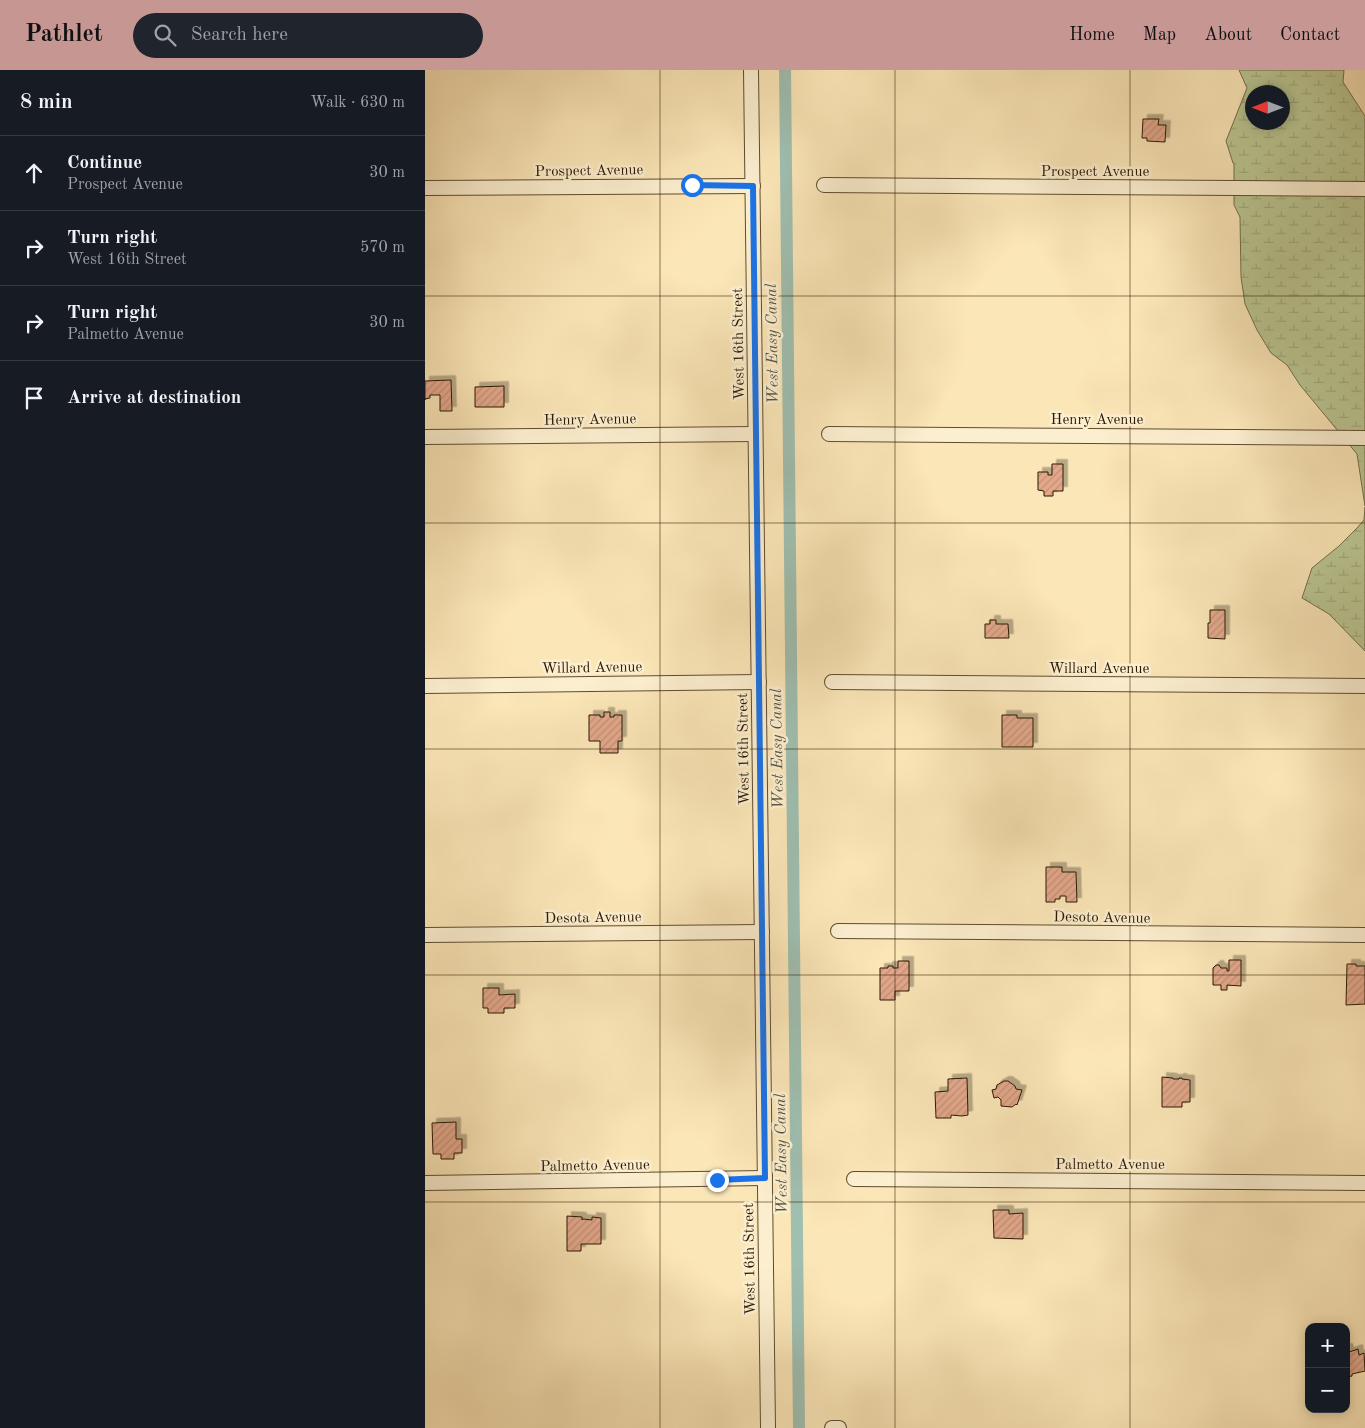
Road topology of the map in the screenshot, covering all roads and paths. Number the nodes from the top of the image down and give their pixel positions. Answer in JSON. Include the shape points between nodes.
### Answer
{"nodes":[{"id":1,"x":751,"y":70,"type":"edge"},
{"id":2,"x":824,"y":185,"type":"dead end"},
{"id":3,"x":753,"y":186,"type":"junction"},
{"id":4,"x":425,"y":188,"type":"edge"},
{"id":5,"x":1365,"y":189,"type":"edge"},
{"id":6,"x":755,"y":434,"type":"junction"},
{"id":7,"x":829,"y":434,"type":"dead end"},
{"id":8,"x":425,"y":437,"type":"edge"},
{"id":9,"x":1365,"y":438,"type":"edge"},
{"id":10,"x":759,"y":682,"type":"junction"},
{"id":11,"x":832,"y":682,"type":"dead end"},
{"id":12,"x":425,"y":686,"type":"edge"},
{"id":13,"x":1365,"y":686,"type":"edge"},
{"id":14,"x":838,"y":931,"type":"dead end"},
{"id":15,"x":762,"y":932,"type":"junction"},
{"id":16,"x":425,"y":935,"type":"edge"},
{"id":17,"x":1365,"y":935,"type":"edge"},
{"id":18,"x":765,"y":1178,"type":"junction"},
{"id":19,"x":854,"y":1179,"type":"dead end"},
{"id":20,"x":425,"y":1182,"type":"edge"},
{"id":21,"x":1365,"y":1182,"type":"edge"},
{"id":22,"x":768,"y":1428,"type":"edge"},
{"id":23,"x":832,"y":1428,"type":"edge"},
{"id":24,"x":839,"y":1428,"type":"edge"}],
"edges":[{"from":1,"to":3,"type":"street","name":"West 16th Street"},
{"from":2,"to":5,"type":"street","name":"Prospect Avenue"},
{"from":3,"to":4,"type":"street","name":"Prospect Avenue"},
{"from":3,"to":6,"type":"street","name":"West 16th Street"},
{"from":6,"to":8,"type":"street","name":"Henry Avenue"},
{"from":6,"to":10,"type":"street","name":"West 16th Street"},
{"from":7,"to":9,"type":"street","name":"Henry Avenue"},
{"from":10,"to":12,"type":"street","name":"Willard Avenue"},
{"from":10,"to":15,"type":"street","name":"West 16th Street"},
{"from":11,"to":13,"type":"street","name":"Willard Avenue"},
{"from":14,"to":17,"type":"street","name":"Desoto Avenue"},
{"from":15,"to":16,"type":"street","name":"Desota Avenue"},
{"from":15,"to":18,"type":"street","name":"West 16th Street"},
{"from":18,"to":20,"type":"street","name":"Palmetto Avenue"},
{"from":18,"to":22,"type":"street","name":"West 16th Street"},
{"from":19,"to":21,"type":"street","name":"Palmetto Avenue"},
{"from":23,"to":24,"type":"street"}]}
